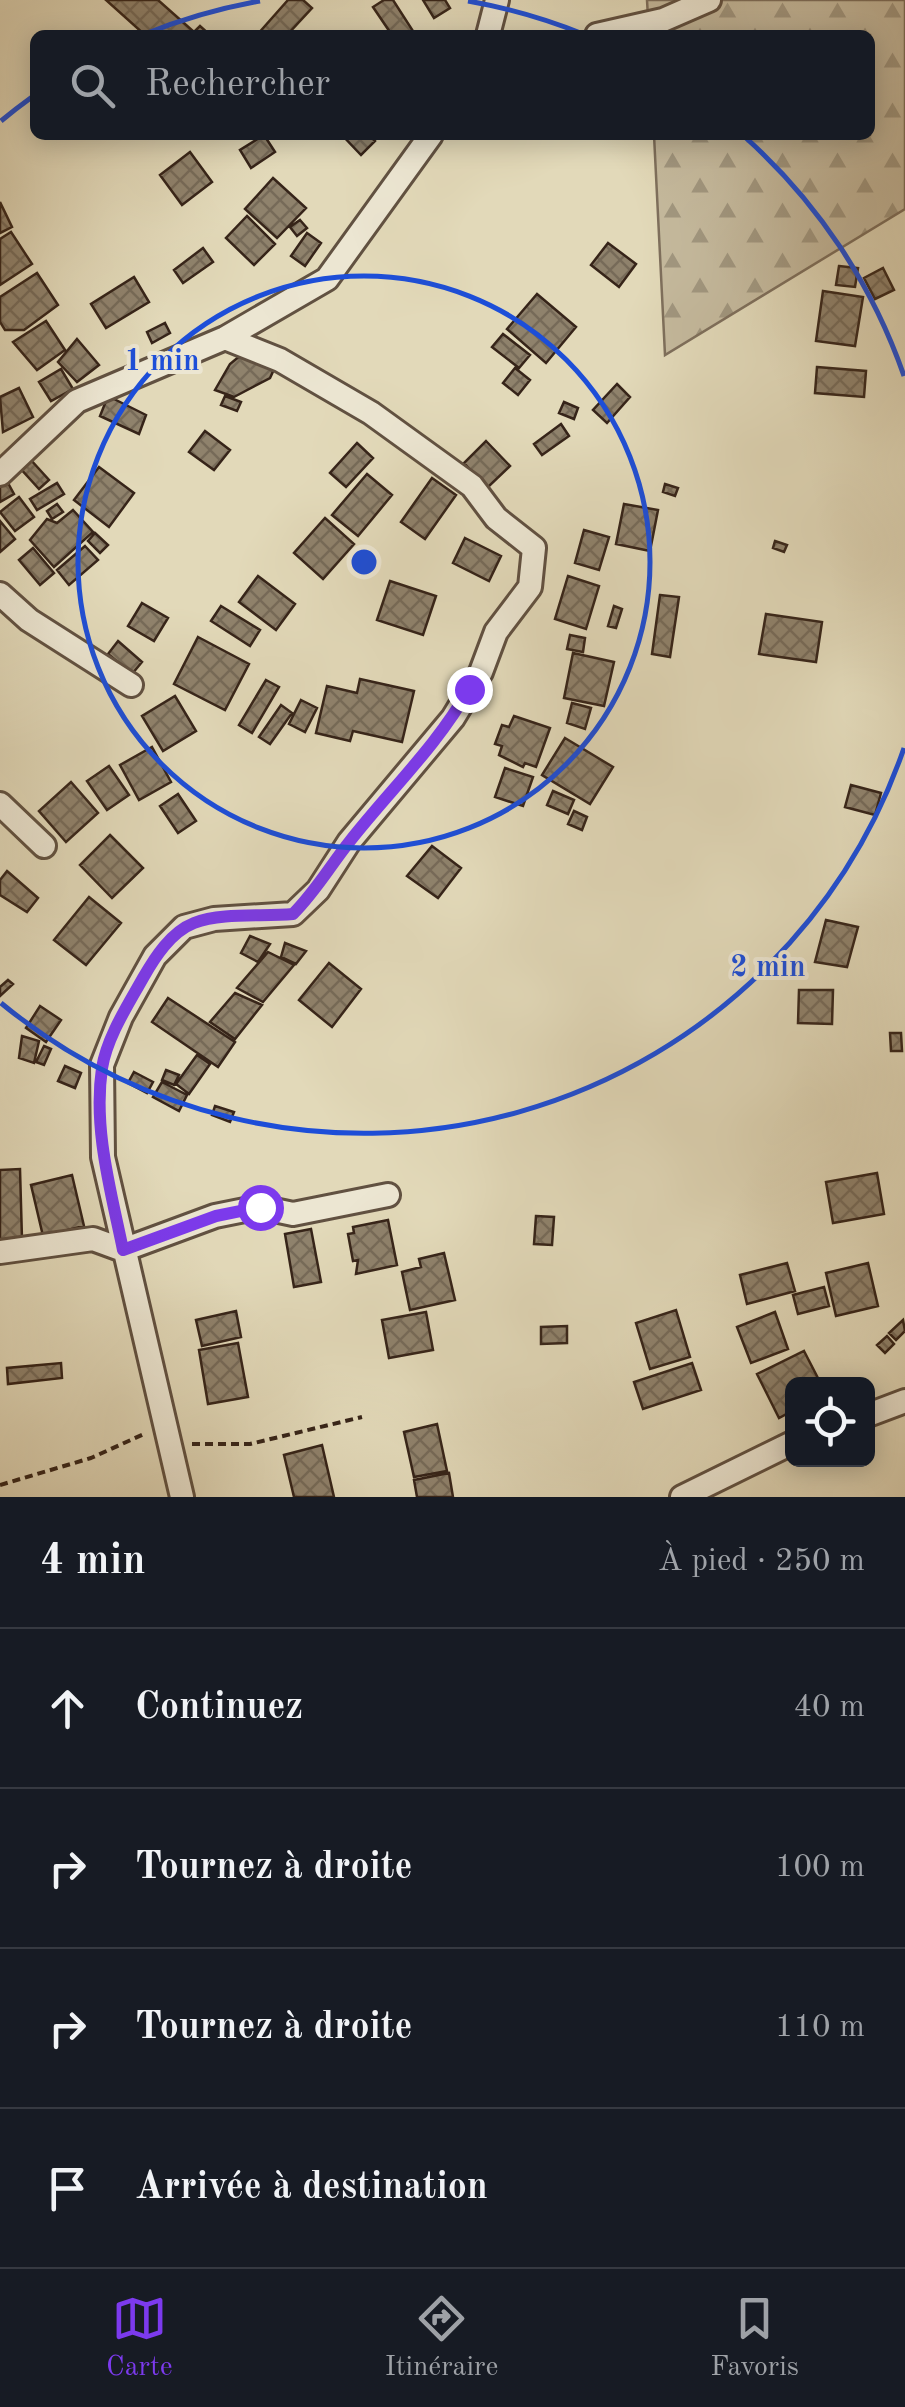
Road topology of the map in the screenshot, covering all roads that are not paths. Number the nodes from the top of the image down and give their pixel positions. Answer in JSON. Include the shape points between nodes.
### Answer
{"nodes":[{"id":1,"x":496,"y":0,"type":"edge"},
{"id":2,"x":709,"y":0,"type":"edge"},
{"id":3,"x":489,"y":30,"type":"edge"},
{"id":4,"x":619,"y":30,"type":"edge"},
{"id":5,"x":426,"y":140,"type":"edge"},
{"id":6,"x":225,"y":338,"type":"junction"},
{"id":7,"x":0,"y":474,"type":"edge"},
{"id":8,"x":0,"y":594,"type":"edge"},
{"id":9,"x":132,"y":685,"type":"dead end"},
{"id":10,"x":0,"y":804,"type":"edge"},
{"id":11,"x":44,"y":846,"type":"dead end"},
{"id":12,"x":388,"y":1195,"type":"dead end"},
{"id":13,"x":123,"y":1250,"type":"junction"},
{"id":14,"x":0,"y":1252,"type":"edge"},
{"id":15,"x":905,"y":1401,"type":"edge"},
{"id":16,"x":875,"y":1412,"type":"edge"},
{"id":17,"x":785,"y":1446,"type":"edge"},
{"id":18,"x":182,"y":1497,"type":"edge"},
{"id":19,"x":682,"y":1497,"type":"edge"}],
"edges":[{"from":1,"to":3,"type":"street"},
{"from":2,"to":4,"type":"street"},
{"from":5,"to":6,"type":"street","via":[[327,279]]},
{"from":6,"to":7,"type":"street","via":[[77,401]]},
{"from":6,"to":13,"type":"street","via":[[280,360],[371,413],[472,486],[496,518],[534,548],[530,587],[496,632],[452,718],[349,842],[318,890],[293,914],[198,921],[155,956],[102,1066],[103,1157]]},
{"from":8,"to":9,"type":"street"},
{"from":10,"to":11,"type":"street"},
{"from":12,"to":13,"type":"street","via":[[293,1214],[260,1207],[216,1216]]},
{"from":13,"to":14,"type":"street","via":[[93,1239]]},
{"from":13,"to":18,"type":"street"},
{"from":15,"to":16,"type":"street"},
{"from":17,"to":19,"type":"street"}]}
